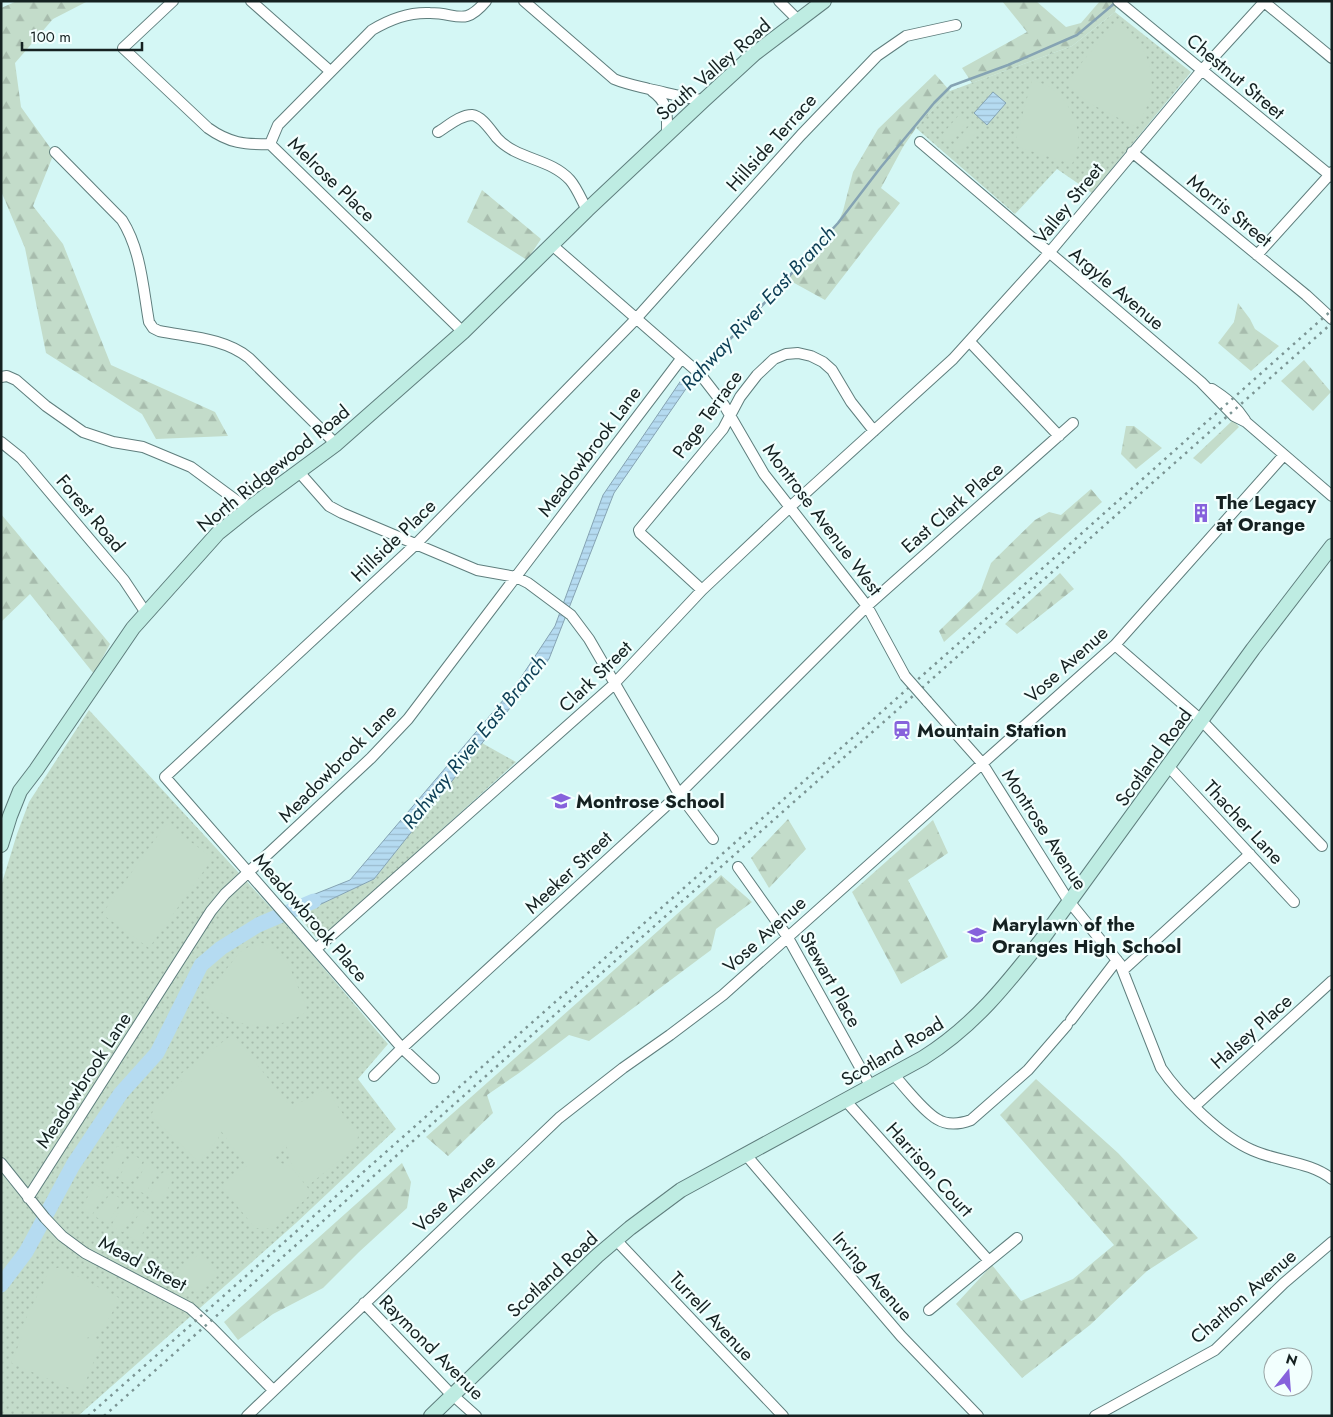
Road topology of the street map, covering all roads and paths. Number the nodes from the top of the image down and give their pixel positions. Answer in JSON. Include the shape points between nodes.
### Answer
{"nodes":[{"id":1,"x":173,"y":1,"type":"edge"},
{"id":2,"x":251,"y":1,"type":"edge"},
{"id":3,"x":486,"y":1,"type":"edge"},
{"id":4,"x":524,"y":1,"type":"edge"},
{"id":5,"x":780,"y":1,"type":"edge"},
{"id":6,"x":824,"y":1,"type":"edge"},
{"id":7,"x":1264,"y":2,"type":"edge"},
{"id":8,"x":1120,"y":3,"type":"edge"},
{"id":9,"x":798,"y":20,"type":"junction"},
{"id":10,"x":956,"y":25,"type":"dead end"},
{"id":11,"x":1332,"y":58,"type":"edge"},
{"id":12,"x":1202,"y":70,"type":"junction"},
{"id":13,"x":330,"y":71,"type":"junction"},
{"id":14,"x":649,"y":88,"type":"junction"},
{"id":15,"x":704,"y":100,"type":"junction"},
{"id":16,"x":438,"y":132,"type":"dead end"},
{"id":17,"x":667,"y":134,"type":"junction"},
{"id":18,"x":920,"y":142,"type":"dead end"},
{"id":19,"x":270,"y":144,"type":"junction"},
{"id":20,"x":56,"y":152,"type":"dead end"},
{"id":21,"x":1132,"y":152,"type":"junction"},
{"id":22,"x":631,"y":169,"type":"joint"},
{"id":23,"x":1331,"y":175,"type":"edge"},
{"id":24,"x":587,"y":210,"type":"junction"},
{"id":25,"x":552,"y":245,"type":"junction"},
{"id":26,"x":1049,"y":253,"type":"junction"},
{"id":27,"x":1257,"y":255,"type":"junction"},
{"id":28,"x":1306,"y":295,"type":"junction"},
{"id":29,"x":1332,"y":311,"type":"edge"},
{"id":30,"x":636,"y":318,"type":"junction"},
{"id":31,"x":1332,"y":319,"type":"edge"},
{"id":32,"x":463,"y":332,"type":"junction"},
{"id":33,"x":970,"y":342,"type":"junction"},
{"id":34,"x":681,"y":359,"type":"junction"},
{"id":35,"x":1,"y":377,"type":"edge"},
{"id":36,"x":731,"y":416,"type":"junction"},
{"id":37,"x":888,"y":418,"type":"joint"},
{"id":38,"x":1073,"y":424,"type":"dead end"},
{"id":39,"x":874,"y":431,"type":"junction"},
{"id":40,"x":1059,"y":436,"type":"junction"},
{"id":41,"x":1,"y":442,"type":"edge"},
{"id":42,"x":336,"y":444,"type":"junction"},
{"id":43,"x":1284,"y":455,"type":"junction"},
{"id":44,"x":298,"y":472,"type":"junction"},
{"id":45,"x":1332,"y":496,"type":"edge"},
{"id":46,"x":790,"y":507,"type":"junction"},
{"id":47,"x":248,"y":509,"type":"junction"},
{"id":48,"x":415,"y":545,"type":"junction"},
{"id":49,"x":1329,"y":555,"type":"edge"},
{"id":50,"x":516,"y":577,"type":"junction"},
{"id":51,"x":702,"y":590,"type":"junction"},
{"id":52,"x":867,"y":606,"type":"junction"},
{"id":53,"x":146,"y":613,"type":"junction"},
{"id":54,"x":1115,"y":645,"type":"junction"},
{"id":55,"x":905,"y":676,"type":"joint"},
{"id":56,"x":615,"y":683,"type":"junction"},
{"id":57,"x":1202,"y":721,"type":"junction"},
{"id":58,"x":982,"y":763,"type":"junction"},
{"id":59,"x":1169,"y":767,"type":"junction"},
{"id":60,"x":166,"y":777,"type":"joint"},
{"id":61,"x":679,"y":794,"type":"junction"},
{"id":62,"x":713,"y":839,"type":"dead end"},
{"id":63,"x":1,"y":846,"type":"edge"},
{"id":64,"x":1322,"y":846,"type":"dead end"},
{"id":65,"x":1250,"y":854,"type":"junction"},
{"id":66,"x":738,"y":867,"type":"dead end"},
{"id":67,"x":249,"y":873,"type":"junction"},
{"id":68,"x":1070,"y":902,"type":"junction"},
{"id":69,"x":1294,"y":902,"type":"dead end"},
{"id":70,"x":787,"y":936,"type":"junction"},
{"id":71,"x":316,"y":949,"type":"junction"},
{"id":72,"x":1118,"y":960,"type":"junction"},
{"id":73,"x":1123,"y":970,"type":"junction"},
{"id":74,"x":1332,"y":981,"type":"edge"},
{"id":75,"x":402,"y":1048,"type":"junction"},
{"id":76,"x":893,"y":1074,"type":"junction"},
{"id":77,"x":374,"y":1076,"type":"dead end"},
{"id":78,"x":434,"y":1078,"type":"dead end"},
{"id":79,"x":871,"y":1087,"type":"junction"},
{"id":80,"x":845,"y":1100,"type":"junction"},
{"id":81,"x":1195,"y":1106,"type":"junction"},
{"id":82,"x":746,"y":1155,"type":"junction"},
{"id":83,"x":1,"y":1163,"type":"edge"},
{"id":84,"x":1331,"y":1176,"type":"edge"},
{"id":85,"x":28,"y":1198,"type":"junction"},
{"id":86,"x":1017,"y":1238,"type":"dead end"},
{"id":87,"x":616,"y":1240,"type":"junction"},
{"id":88,"x":1332,"y":1242,"type":"edge"},
{"id":89,"x":989,"y":1261,"type":"junction"},
{"id":90,"x":364,"y":1303,"type":"junction"},
{"id":91,"x":929,"y":1310,"type":"dead end"},
{"id":92,"x":273,"y":1390,"type":"junction"},
{"id":93,"x":452,"y":1394,"type":"junction"},
{"id":94,"x":247,"y":1416,"type":"edge"},
{"id":95,"x":431,"y":1416,"type":"edge"},
{"id":96,"x":476,"y":1416,"type":"edge"},
{"id":97,"x":783,"y":1416,"type":"edge"},
{"id":98,"x":978,"y":1416,"type":"edge"},
{"id":99,"x":1095,"y":1416,"type":"edge"}],
"edges":[{"from":1,"to":19,"type":"street","name":"Melrose Place","via":[[123,48],[208,128],[223,138],[242,144]]},
{"from":2,"to":13,"type":"street"},
{"from":3,"to":13,"type":"street","via":[[471,16],[431,12],[406,15],[383,23]]},
{"from":4,"to":14,"type":"street","via":[[614,79],[630,86]]},
{"from":5,"to":9,"type":"street"},
{"from":6,"to":9,"type":"main road","name":"South Valley Road"},
{"from":7,"to":11,"type":"street"},
{"from":7,"to":12,"type":"street","name":"Valley Street"},
{"from":8,"to":12,"type":"street","name":"Chestnut Street"},
{"from":9,"to":15,"type":"main road","name":"South Valley Road","via":[[754,54]]},
{"from":10,"to":30,"type":"street","name":"Hillside Terrace","via":[[906,36],[877,56]]},
{"from":12,"to":21,"type":"street","name":"Valley Street"},
{"from":12,"to":23,"type":"street","name":"Chestnut Street"},
{"from":13,"to":19,"type":"street","via":[[278,125]]},
{"from":14,"to":15,"type":"street"},
{"from":14,"to":17,"type":"street","via":[[661,98],[667,114]]},
{"from":15,"to":17,"type":"main road","name":"South Valley Road"},
{"from":16,"to":24,"type":"street","via":[[474,115],[502,144],[555,168],[570,180]]},
{"from":17,"to":22,"type":"main road","name":"South Valley Road"},
{"from":18,"to":26,"type":"street","name":"Argyle Avenue"},
{"from":19,"to":32,"type":"street","name":"Melrose Place"},
{"from":20,"to":42,"type":"street","via":[[130,232],[153,328],[238,349]]},
{"from":21,"to":26,"type":"street","name":"Valley Street"},
{"from":21,"to":27,"type":"street","name":"Morris Street"},
{"from":22,"to":24,"type":"main road","name":"North Ridgewood Road"},
{"from":23,"to":27,"type":"street"},
{"from":24,"to":25,"type":"main road","name":"North Ridgewood Road"},
{"from":25,"to":30,"type":"street","name":"Montrose Avenue West"},
{"from":25,"to":32,"type":"main road","name":"North Ridgewood Road"},
{"from":26,"to":33,"type":"street","name":"Valley Street"},
{"from":26,"to":43,"type":"street","name":"Argyle Avenue","via":[[1201,382],[1226,398],[1246,422]]},
{"from":27,"to":28,"type":"street","name":"Morris Street"},
{"from":28,"to":29,"type":"street","name":"Morris Street"},
{"from":28,"to":31,"type":"street","name":"Morris Street"},
{"from":30,"to":34,"type":"street","name":"Montrose Avenue West"},
{"from":30,"to":48,"type":"street","name":"Hillside Place"},
{"from":32,"to":42,"type":"main road","name":"North Ridgewood Road"},
{"from":33,"to":37,"type":"street","name":"Valley Street"},
{"from":33,"to":40,"type":"street"},
{"from":34,"to":36,"type":"street","name":"Montrose Avenue West","via":[[696,371]]},
{"from":34,"to":50,"type":"street","name":"Meadowbrook Lane"},
{"from":35,"to":47,"type":"street","via":[[16,380],[83,432],[142,447],[191,467]]},
{"from":36,"to":39,"type":"street","name":"Page Terrace","via":[[740,398],[765,366],[786,354],[798,353],[811,356],[832,370]]},
{"from":36,"to":46,"type":"street","name":"Montrose Avenue West","via":[[764,474]]},
{"from":36,"to":51,"type":"street","name":"Page Terrace","via":[[639,530]]},
{"from":37,"to":39,"type":"street","name":"Clark Street"},
{"from":38,"to":40,"type":"street","name":"East Clark Place"},
{"from":39,"to":46,"type":"street","name":"Clark Street"},
{"from":40,"to":52,"type":"street","name":"East Clark Place"},
{"from":41,"to":53,"type":"street","name":"Forest Road","via":[[21,458],[124,580]]},
{"from":42,"to":44,"type":"main road","name":"North Ridgewood Road"},
{"from":43,"to":45,"type":"street","name":"Argyle Avenue"},
{"from":43,"to":54,"type":"street","name":"Vose Avenue"},
{"from":44,"to":47,"type":"main road","name":"North Ridgewood Road"},
{"from":44,"to":48,"type":"street","via":[[329,506]]},
{"from":46,"to":51,"type":"street","name":"Clark Street"},
{"from":46,"to":52,"type":"street","name":"Montrose Avenue West"},
{"from":47,"to":53,"type":"main road","name":"North Ridgewood Road","via":[[218,533]]},
{"from":48,"to":50,"type":"street","via":[[477,570]]},
{"from":48,"to":60,"type":"street","name":"Hillside Place"},
{"from":49,"to":57,"type":"main road","name":"Scotland Road","via":[[1253,649]]},
{"from":50,"to":56,"type":"street","via":[[571,615],[590,639]]},
{"from":50,"to":67,"type":"street","name":"Meadowbrook Lane","via":[[399,729]]},
{"from":51,"to":56,"type":"street","name":"Clark Street"},
{"from":52,"to":55,"type":"street","name":"Montrose Avenue West"},
{"from":52,"to":61,"type":"street","name":"Meeker Street"},
{"from":53,"to":63,"type":"main road","name":"North Ridgewood Road","via":[[20,791]]},
{"from":54,"to":57,"type":"street"},
{"from":54,"to":58,"type":"street","name":"Vose Avenue"},
{"from":55,"to":58,"type":"street","name":"Montrose Avenue","bridge":true},
{"from":56,"to":61,"type":"street"},
{"from":56,"to":71,"type":"street","name":"Clark Street"},
{"from":57,"to":59,"type":"main road","name":"Scotland Road"},
{"from":57,"to":64,"type":"street"},
{"from":58,"to":68,"type":"street","name":"Montrose Avenue"},
{"from":58,"to":70,"type":"street","name":"Vose Avenue"},
{"from":59,"to":65,"type":"street","name":"Thacher Lane"},
{"from":59,"to":68,"type":"main road","name":"Scotland Road"},
{"from":60,"to":67,"type":"street","name":"Meadowbrook Place"},
{"from":61,"to":62,"type":"street"},
{"from":61,"to":75,"type":"street","name":"Meeker Street"},
{"from":65,"to":69,"type":"street","name":"Thacher Lane"},
{"from":65,"to":73,"type":"street"},
{"from":66,"to":70,"type":"street","name":"Stewart Place"},
{"from":67,"to":71,"type":"street","name":"Meadowbrook Place"},
{"from":67,"to":85,"type":"street","name":"Meadowbrook Lane","via":[[211,911]]},
{"from":68,"to":72,"type":"street","name":"Montrose Avenue"},
{"from":68,"to":76,"type":"main road","name":"Scotland Road","via":[[1015,974],[977,1016],[943,1045]]},
{"from":70,"to":79,"type":"street","name":"Stewart Place"},
{"from":70,"to":90,"type":"street","name":"Vose Avenue","via":[[723,995],[559,1118]]},
{"from":71,"to":75,"type":"street","name":"Meadowbrook Place"},
{"from":72,"to":73,"type":"street","name":"Montrose Avenue"},
{"from":72,"to":76,"type":"street","via":[[1028,1070],[971,1120],[960,1124],[937,1119]]},
{"from":73,"to":81,"type":"street","name":"Montrose Avenue","via":[[1161,1068]]},
{"from":74,"to":81,"type":"street","name":"Halsey Place"},
{"from":75,"to":77,"type":"street","name":"Meeker Street"},
{"from":75,"to":78,"type":"street","name":"Meadowbrook Place"},
{"from":76,"to":79,"type":"main road","name":"Scotland Road"},
{"from":79,"to":80,"type":"main road","name":"Scotland Road"},
{"from":80,"to":82,"type":"main road","name":"Scotland Road"},
{"from":80,"to":89,"type":"street","name":"Harrison Court"},
{"from":81,"to":84,"type":"street","name":"Montrose Avenue","via":[[1228,1136],[1253,1151]]},
{"from":82,"to":87,"type":"main road","name":"Scotland Road","via":[[681,1190]]},
{"from":82,"to":98,"type":"street","name":"Irving Avenue","via":[[901,1336]]},
{"from":83,"to":85,"type":"street","name":"Mead Street"},
{"from":85,"to":92,"type":"street","name":"Mead Street","via":[[62,1236],[85,1253],[190,1308]]},
{"from":86,"to":89,"type":"street"},
{"from":87,"to":93,"type":"main road","name":"Scotland Road"},
{"from":87,"to":97,"type":"street","name":"Turrell Avenue"},
{"from":88,"to":99,"type":"street","name":"Charlton Avenue","via":[[1214,1350]]},
{"from":89,"to":91,"type":"street"},
{"from":90,"to":92,"type":"street","name":"Vose Avenue"},
{"from":90,"to":93,"type":"street","name":"Raymond Avenue"},
{"from":92,"to":94,"type":"street","name":"Vose Avenue"},
{"from":93,"to":95,"type":"main road","name":"Scotland Road"},
{"from":93,"to":96,"type":"street","name":"Raymond Avenue"}]}
